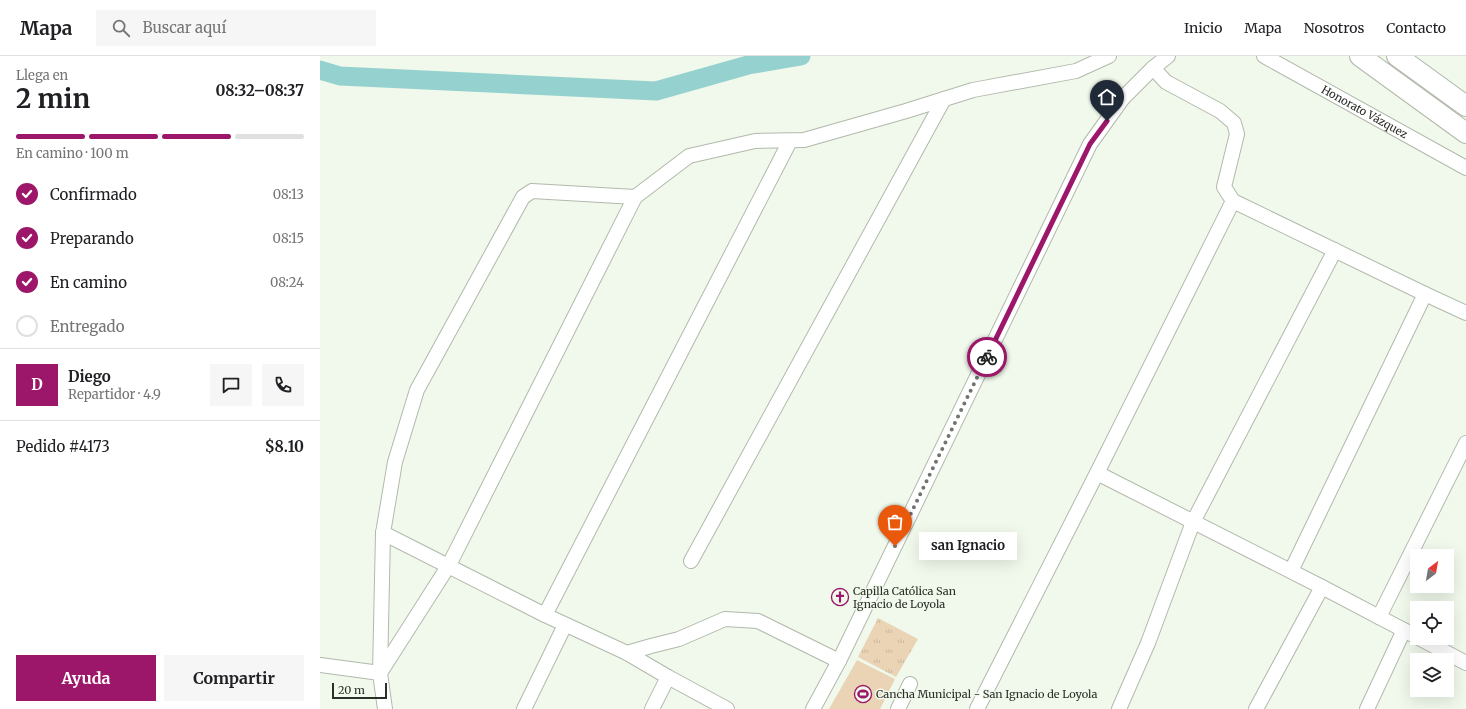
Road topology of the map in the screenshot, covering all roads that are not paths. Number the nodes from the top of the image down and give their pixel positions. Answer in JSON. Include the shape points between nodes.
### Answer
{"nodes":[{"id":1,"x":1109,"y":56,"type":"edge"},
{"id":2,"x":1168,"y":56,"type":"edge"},
{"id":3,"x":1266,"y":56,"type":"edge"},
{"id":4,"x":1360,"y":56,"type":"edge"},
{"id":5,"x":1397,"y":56,"type":"edge"},
{"id":6,"x":1153,"y":68,"type":"junction"},
{"id":7,"x":944,"y":99,"type":"junction"},
{"id":8,"x":1466,"y":106,"type":"edge"},
{"id":9,"x":1466,"y":133,"type":"edge"},
{"id":10,"x":790,"y":141,"type":"junction"},
{"id":11,"x":1466,"y":168,"type":"edge"},
{"id":12,"x":635,"y":197,"type":"junction"},
{"id":13,"x":1233,"y":200,"type":"junction"},
{"id":14,"x":1335,"y":250,"type":"junction"},
{"id":15,"x":1425,"y":294,"type":"junction"},
{"id":16,"x":1466,"y":313,"type":"edge"},
{"id":17,"x":1466,"y":443,"type":"edge"},
{"id":18,"x":1098,"y":473,"type":"junction"},
{"id":19,"x":1193,"y":522,"type":"junction"},
{"id":20,"x":383,"y":533,"type":"junction"},
{"id":21,"x":691,"y":561,"type":"dead end"},
{"id":22,"x":448,"y":566,"type":"junction"},
{"id":23,"x":1291,"y":571,"type":"junction"},
{"id":24,"x":1322,"y":587,"type":"junction"},
{"id":25,"x":545,"y":616,"type":"junction"},
{"id":26,"x":1379,"y":617,"type":"junction"},
{"id":27,"x":565,"y":625,"type":"junction"},
{"id":28,"x":1404,"y":630,"type":"junction"},
{"id":29,"x":1410,"y":633,"type":"edge"},
{"id":30,"x":1431,"y":645,"type":"edge"},
{"id":31,"x":628,"y":653,"type":"junction"},
{"id":32,"x":839,"y":661,"type":"junction"},
{"id":33,"x":1466,"y":663,"type":"edge"},
{"id":34,"x":320,"y":665,"type":"edge"},
{"id":35,"x":380,"y":673,"type":"junction"},
{"id":36,"x":668,"y":677,"type":"junction"},
{"id":37,"x":910,"y":684,"type":"dead end"},
{"id":38,"x":385,"y":709,"type":"edge"},
{"id":39,"x":524,"y":709,"type":"edge"},
{"id":40,"x":652,"y":709,"type":"edge"},
{"id":41,"x":727,"y":709,"type":"edge"},
{"id":42,"x":813,"y":709,"type":"edge"},
{"id":43,"x":898,"y":709,"type":"edge"},
{"id":44,"x":977,"y":709,"type":"edge"},
{"id":45,"x":1119,"y":709,"type":"edge"},
{"id":46,"x":1256,"y":709,"type":"edge"},
{"id":47,"x":1367,"y":709,"type":"edge"}],
"edges":[{"from":1,"to":7,"type":"street","via":[[1076,71],[973,90]]},
{"from":2,"to":6,"type":"street"},
{"from":3,"to":11,"type":"street","name":"Honorato Vázquez"},
{"from":4,"to":9,"type":"street"},
{"from":5,"to":8,"type":"street"},
{"from":6,"to":13,"type":"street","via":[[1166,82],[1220,111],[1234,123],[1237,134],[1224,187]]},
{"from":6,"to":32,"type":"street","via":[[1123,98],[1090,144]]},
{"from":7,"to":10,"type":"street","via":[[804,140]]},
{"from":7,"to":21,"type":"street"},
{"from":10,"to":12,"type":"street","via":[[755,140],[689,156]]},
{"from":10,"to":25,"type":"street"},
{"from":12,"to":20,"type":"street","via":[[532,191],[523,197],[417,390],[395,462]]},
{"from":12,"to":22,"type":"street"},
{"from":13,"to":14,"type":"street"},
{"from":13,"to":18,"type":"street"},
{"from":14,"to":15,"type":"street"},
{"from":14,"to":19,"type":"street"},
{"from":15,"to":16,"type":"street"},
{"from":15,"to":23,"type":"street"},
{"from":17,"to":26,"type":"street"},
{"from":18,"to":19,"type":"street"},
{"from":18,"to":44,"type":"street"},
{"from":19,"to":23,"type":"street"},
{"from":19,"to":45,"type":"street","via":[[1148,643]]},
{"from":20,"to":22,"type":"street"},
{"from":20,"to":35,"type":"street"},
{"from":22,"to":25,"type":"street"},
{"from":22,"to":35,"type":"street"},
{"from":23,"to":24,"type":"street"},
{"from":24,"to":26,"type":"street"},
{"from":24,"to":46,"type":"street"},
{"from":25,"to":27,"type":"street"},
{"from":26,"to":28,"type":"street"},
{"from":27,"to":31,"type":"street"},
{"from":27,"to":39,"type":"street"},
{"from":28,"to":29,"type":"street"},
{"from":28,"to":47,"type":"street"},
{"from":30,"to":33,"type":"street"},
{"from":31,"to":32,"type":"street","via":[[679,639],[725,619],[758,621]]},
{"from":31,"to":36,"type":"street"},
{"from":32,"to":42,"type":"street"},
{"from":34,"to":35,"type":"street"},
{"from":35,"to":38,"type":"street"},
{"from":36,"to":40,"type":"street"},
{"from":36,"to":41,"type":"street"},
{"from":37,"to":43,"type":"street"}]}
